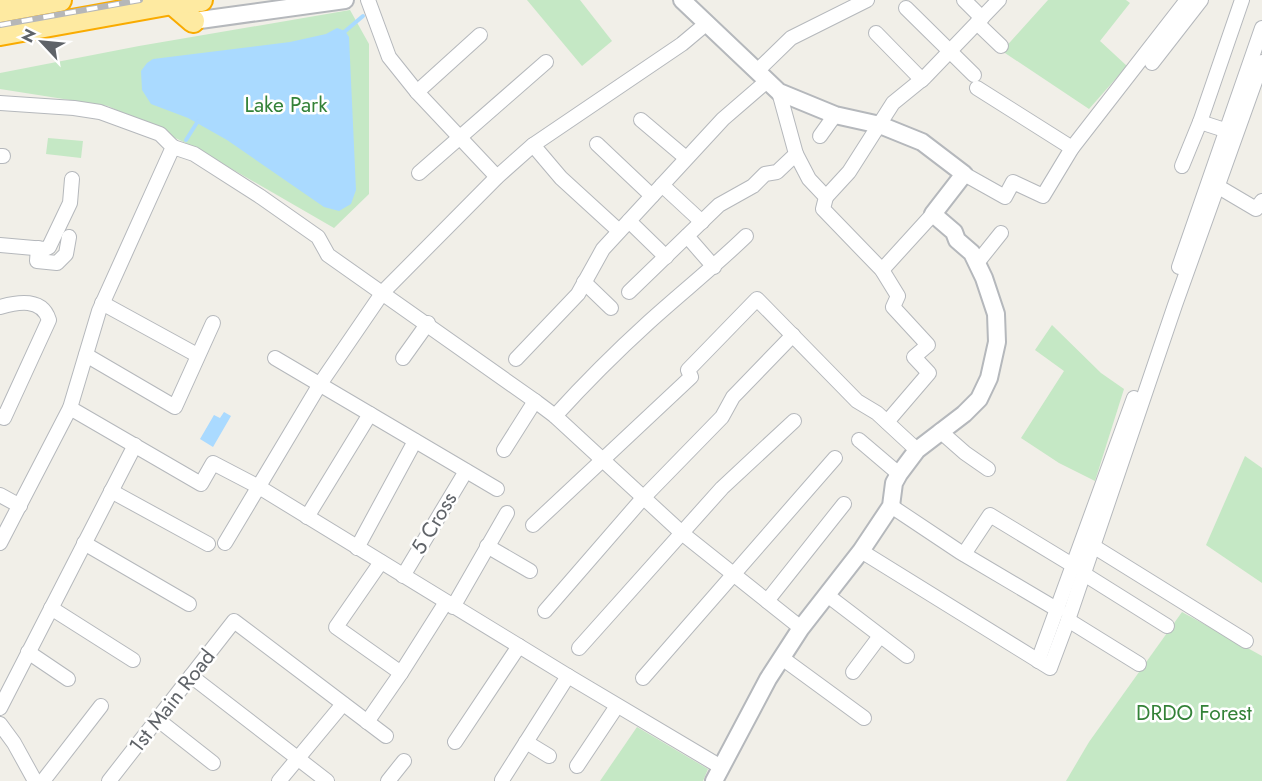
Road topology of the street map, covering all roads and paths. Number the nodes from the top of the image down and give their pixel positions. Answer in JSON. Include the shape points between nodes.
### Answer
{"nodes":[{"id":1,"x":60,"y":0,"type":"edge"},
{"id":2,"x":201,"y":0,"type":"edge"},
{"id":3,"x":345,"y":0,"type":"edge"},
{"id":4,"x":368,"y":0,"type":"edge"},
{"id":5,"x":682,"y":0,"type":"edge"},
{"id":6,"x":867,"y":0,"type":"edge"},
{"id":7,"x":964,"y":0,"type":"edge"},
{"id":8,"x":999,"y":0,"type":"edge"},
{"id":9,"x":1186,"y":0,"type":"edge"},
{"id":10,"x":1202,"y":0,"type":"edge"},
{"id":11,"x":1242,"y":0,"type":"edge"},
{"id":12,"x":171,"y":3,"type":"junction"},
{"id":13,"x":906,"y":8,"type":"dead end"},
{"id":14,"x":0,"y":11,"type":"edge"},
{"id":15,"x":193,"y":21,"type":"joint"},
{"id":16,"x":980,"y":21,"type":"junction"},
{"id":17,"x":707,"y":23,"type":"junction"},
{"id":18,"x":1262,"y":28,"type":"edge"},
{"id":19,"x":876,"y":33,"type":"dead end"},
{"id":20,"x":0,"y":34,"type":"edge"},
{"id":21,"x":480,"y":35,"type":"dead end"},
{"id":22,"x":1001,"y":46,"type":"dead end"},
{"id":23,"x":950,"y":52,"type":"junction"},
{"id":24,"x":546,"y":62,"type":"dead end"},
{"id":25,"x":1262,"y":62,"type":"edge"},
{"id":26,"x":1152,"y":63,"type":"dead end"},
{"id":27,"x":922,"y":80,"type":"junction"},
{"id":28,"x":767,"y":81,"type":"junction"},
{"id":29,"x":417,"y":92,"type":"junction"},
{"id":30,"x":0,"y":103,"type":"edge"},
{"id":31,"x":0,"y":110,"type":"edge"},
{"id":32,"x":20,"y":112,"type":"dead end"},
{"id":33,"x":835,"y":115,"type":"junction"},
{"id":34,"x":641,"y":120,"type":"dead end"},
{"id":35,"x":1200,"y":122,"type":"junction"},
{"id":36,"x":880,"y":125,"type":"junction"},
{"id":37,"x":1231,"y":132,"type":"junction"},
{"id":38,"x":820,"y":136,"type":"dead end"},
{"id":39,"x":459,"y":138,"type":"junction"},
{"id":40,"x":597,"y":144,"type":"dead end"},
{"id":41,"x":533,"y":145,"type":"junction"},
{"id":42,"x":173,"y":147,"type":"junction"},
{"id":43,"x":1072,"y":148,"type":"junction"},
{"id":44,"x":796,"y":154,"type":"junction"},
{"id":45,"x":686,"y":158,"type":"junction"},
{"id":46,"x":1182,"y":166,"type":"dead end"},
{"id":47,"x":419,"y":173,"type":"dead end"},
{"id":48,"x":964,"y":174,"type":"junction"},
{"id":49,"x":496,"y":177,"type":"junction"},
{"id":50,"x":72,"y":179,"type":"dead end"},
{"id":51,"x":662,"y":185,"type":"junction"},
{"id":52,"x":1217,"y":186,"type":"junction"},
{"id":53,"x":652,"y":196,"type":"junction"},
{"id":54,"x":826,"y":197,"type":"junction"},
{"id":55,"x":1260,"y":208,"type":"edge"},
{"id":56,"x":933,"y":214,"type":"junction"},
{"id":57,"x":629,"y":221,"type":"junction"},
{"id":58,"x":702,"y":222,"type":"junction"},
{"id":59,"x":619,"y":231,"type":"junction"},
{"id":60,"x":1001,"y":233,"type":"dead end"},
{"id":61,"x":687,"y":236,"type":"junction"},
{"id":62,"x":746,"y":236,"type":"dead end"},
{"id":63,"x":69,"y":237,"type":"dead end"},
{"id":64,"x":0,"y":245,"type":"edge"},
{"id":65,"x":38,"y":248,"type":"junction"},
{"id":66,"x":666,"y":257,"type":"junction"},
{"id":67,"x":977,"y":263,"type":"junction"},
{"id":68,"x":714,"y":267,"type":"junction"},
{"id":69,"x":882,"y":270,"type":"junction"},
{"id":70,"x":584,"y":282,"type":"junction"},
{"id":71,"x":383,"y":292,"type":"junction"},
{"id":72,"x":629,"y":292,"type":"dead end"},
{"id":73,"x":102,"y":303,"type":"junction"},
{"id":74,"x":0,"y":307,"type":"edge"},
{"id":75,"x":611,"y":308,"type":"dead end"},
{"id":76,"x":213,"y":323,"type":"dead end"},
{"id":77,"x":428,"y":323,"type":"junction"},
{"id":78,"x":794,"y":334,"type":"junction"},
{"id":79,"x":86,"y":355,"type":"junction"},
{"id":80,"x":197,"y":355,"type":"junction"},
{"id":81,"x":275,"y":358,"type":"dead end"},
{"id":82,"x":403,"y":358,"type":"dead end"},
{"id":83,"x":516,"y":359,"type":"dead end"},
{"id":84,"x":320,"y":384,"type":"junction"},
{"id":85,"x":535,"y":400,"type":"junction"},
{"id":86,"x":70,"y":408,"type":"junction"},
{"id":87,"x":370,"y":414,"type":"junction"},
{"id":88,"x":0,"y":416,"type":"edge"},
{"id":89,"x":555,"y":416,"type":"junction"},
{"id":90,"x":794,"y":421,"type":"dead end"},
{"id":91,"x":887,"y":422,"type":"junction"},
{"id":92,"x":940,"y":431,"type":"junction"},
{"id":93,"x":860,"y":440,"type":"dead end"},
{"id":94,"x":416,"y":441,"type":"junction"},
{"id":95,"x":135,"y":446,"type":"junction"},
{"id":96,"x":504,"y":450,"type":"dead end"},
{"id":97,"x":916,"y":450,"type":"junction"},
{"id":98,"x":835,"y":458,"type":"dead end"},
{"id":99,"x":603,"y":460,"type":"junction"},
{"id":100,"x":988,"y":469,"type":"dead end"},
{"id":101,"x":466,"y":471,"type":"junction"},
{"id":102,"x":899,"y":474,"type":"junction"},
{"id":103,"x":1111,"y":478,"type":"junction"},
{"id":104,"x":259,"y":487,"type":"junction"},
{"id":105,"x":496,"y":489,"type":"dead end"},
{"id":106,"x":111,"y":491,"type":"junction"},
{"id":107,"x":0,"y":495,"type":"edge"},
{"id":108,"x":643,"y":498,"type":"junction"},
{"id":109,"x":844,"y":504,"type":"dead end"},
{"id":110,"x":20,"y":506,"type":"junction"},
{"id":111,"x":891,"y":506,"type":"junction"},
{"id":112,"x":507,"y":513,"type":"dead end"},
{"id":113,"x":307,"y":517,"type":"junction"},
{"id":114,"x":533,"y":525,"type":"dead end"},
{"id":115,"x":683,"y":534,"type":"junction"},
{"id":116,"x":0,"y":543,"type":"edge"},
{"id":117,"x":84,"y":543,"type":"junction"},
{"id":118,"x":225,"y":543,"type":"dead end"},
{"id":119,"x":208,"y":544,"type":"dead end"},
{"id":120,"x":487,"y":546,"type":"junction"},
{"id":121,"x":1093,"y":546,"type":"junction"},
{"id":122,"x":357,"y":548,"type":"junction"},
{"id":123,"x":861,"y":551,"type":"junction"},
{"id":124,"x":964,"y":554,"type":"junction"},
{"id":125,"x":381,"y":562,"type":"junction"},
{"id":126,"x":1079,"y":570,"type":"junction"},
{"id":127,"x":530,"y":571,"type":"dead end"},
{"id":128,"x":732,"y":574,"type":"junction"},
{"id":129,"x":403,"y":576,"type":"junction"},
{"id":130,"x":826,"y":595,"type":"junction"},
{"id":131,"x":766,"y":601,"type":"junction"},
{"id":132,"x":189,"y":604,"type":"dead end"},
{"id":133,"x":450,"y":604,"type":"junction"},
{"id":134,"x":51,"y":608,"type":"junction"},
{"id":135,"x":545,"y":610,"type":"dead end"},
{"id":136,"x":1063,"y":615,"type":"junction"},
{"id":137,"x":1167,"y":626,"type":"dead end"},
{"id":138,"x":801,"y":628,"type":"junction"},
{"id":139,"x":880,"y":636,"type":"junction"},
{"id":140,"x":1246,"y":641,"type":"dead end"},
{"id":141,"x":519,"y":646,"type":"junction"},
{"id":142,"x":579,"y":648,"type":"dead end"},
{"id":143,"x":28,"y":652,"type":"junction"},
{"id":144,"x":907,"y":656,"type":"dead end"},
{"id":145,"x":782,"y":658,"type":"junction"},
{"id":146,"x":133,"y":660,"type":"dead end"},
{"id":147,"x":1139,"y":664,"type":"dead end"},
{"id":148,"x":853,"y":672,"type":"dead end"},
{"id":149,"x":401,"y":673,"type":"junction"},
{"id":150,"x":191,"y":676,"type":"junction"},
{"id":151,"x":568,"y":676,"type":"junction"},
{"id":152,"x":643,"y":678,"type":"dead end"},
{"id":153,"x":68,"y":679,"type":"dead end"},
{"id":154,"x":343,"y":704,"type":"junction"},
{"id":155,"x":101,"y":706,"type":"dead end"},
{"id":156,"x":617,"y":706,"type":"junction"},
{"id":157,"x":0,"y":708,"type":"edge"},
{"id":158,"x":864,"y":718,"type":"dead end"},
{"id":159,"x":158,"y":719,"type":"junction"},
{"id":160,"x":367,"y":722,"type":"junction"},
{"id":161,"x":0,"y":724,"type":"edge"},
{"id":162,"x":386,"y":736,"type":"dead end"},
{"id":163,"x":455,"y":742,"type":"dead end"},
{"id":164,"x":526,"y":742,"type":"junction"},
{"id":165,"x":549,"y":756,"type":"dead end"},
{"id":166,"x":298,"y":758,"type":"junction"},
{"id":167,"x":404,"y":761,"type":"dead end"},
{"id":168,"x":213,"y":763,"type":"dead end"},
{"id":169,"x":577,"y":766,"type":"dead end"},
{"id":170,"x":718,"y":774,"type":"edge"},
{"id":171,"x":502,"y":780,"type":"edge"},
{"id":172,"x":34,"y":781,"type":"edge"},
{"id":173,"x":43,"y":781,"type":"edge"},
{"id":174,"x":109,"y":781,"type":"edge"},
{"id":175,"x":279,"y":781,"type":"edge"},
{"id":176,"x":327,"y":781,"type":"edge"},
{"id":177,"x":388,"y":781,"type":"edge"}],
"edges":[{"from":1,"to":14,"type":"highway"},
{"from":2,"to":12,"type":"highway"},
{"from":3,"to":15,"type":"street"},
{"from":4,"to":29,"type":"street","via":[[388,57]]},
{"from":5,"to":17,"type":"street"},
{"from":6,"to":28,"type":"street","via":[[791,38]]},
{"from":7,"to":16,"type":"street"},
{"from":8,"to":16,"type":"street"},
{"from":9,"to":43,"type":"street"},
{"from":10,"to":26,"type":"street"},
{"from":11,"to":35,"type":"street"},
{"from":12,"to":15,"type":"highway"},
{"from":12,"to":20,"type":"highway"},
{"from":13,"to":23,"type":"street"},
{"from":16,"to":22,"type":"street"},
{"from":16,"to":23,"type":"street"},
{"from":17,"to":28,"type":"street"},
{"from":17,"to":41,"type":"street"},
{"from":18,"to":37,"type":"street"},
{"from":19,"to":27,"type":"street"},
{"from":21,"to":29,"type":"street"},
{"from":23,"to":27,"type":"street"},
{"from":23,"to":43,"type":"street","via":[[976,82]]},
{"from":24,"to":39,"type":"street"},
{"from":25,"to":37,"type":"street"},
{"from":27,"to":36,"type":"street","via":[[892,103]]},
{"from":28,"to":33,"type":"street"},
{"from":28,"to":44,"type":"street"},
{"from":28,"to":45,"type":"street"},
{"from":29,"to":39,"type":"street"},
{"from":30,"to":42,"type":"street","via":[[100,112],[160,134]]},
{"from":31,"to":32,"type":"street"},
{"from":33,"to":36,"type":"street"},
{"from":33,"to":38,"type":"street"},
{"from":34,"to":45,"type":"street"},
{"from":35,"to":37,"type":"street"},
{"from":35,"to":46,"type":"street"},
{"from":36,"to":48,"type":"street","via":[[922,142]]},
{"from":36,"to":54,"type":"street","via":[[849,172]]},
{"from":37,"to":52,"type":"street"},
{"from":37,"to":103,"type":"street"},
{"from":39,"to":47,"type":"street"},
{"from":39,"to":49,"type":"street"},
{"from":40,"to":53,"type":"street"},
{"from":41,"to":49,"type":"street"},
{"from":41,"to":59,"type":"street","via":[[561,178]]},
{"from":42,"to":71,"type":"street","via":[[194,154],[312,232],[328,255]]},
{"from":42,"to":73,"type":"street"},
{"from":43,"to":48,"type":"street","via":[[1043,196],[1013,182],[1005,197]]},
{"from":44,"to":54,"type":"street","via":[[809,179]]},
{"from":44,"to":58,"type":"street","via":[[777,172],[765,174]]},
{"from":45,"to":51,"type":"street"},
{"from":48,"to":56,"type":"street"},
{"from":49,"to":71,"type":"street"},
{"from":50,"to":65,"type":"street","via":[[70,203],[51,244],[45,249]]},
{"from":51,"to":53,"type":"street"},
{"from":51,"to":58,"type":"street"},
{"from":52,"to":55,"type":"street"},
{"from":52,"to":103,"type":"street"},
{"from":53,"to":57,"type":"street"},
{"from":54,"to":69,"type":"street","via":[[823,209]]},
{"from":56,"to":67,"type":"street","via":[[954,232]]},
{"from":56,"to":69,"type":"street"},
{"from":57,"to":59,"type":"street"},
{"from":57,"to":66,"type":"street"},
{"from":58,"to":61,"type":"street"},
{"from":59,"to":70,"type":"street","via":[[603,249]]},
{"from":60,"to":67,"type":"street"},
{"from":61,"to":66,"type":"street"},
{"from":61,"to":68,"type":"street"},
{"from":62,"to":68,"type":"street"},
{"from":63,"to":65,"type":"street","via":[[66,254],[57,263],[37,261]]},
{"from":64,"to":65,"type":"street"},
{"from":66,"to":72,"type":"street"},
{"from":67,"to":92,"type":"street","via":[[996,314],[993,362],[979,399]]},
{"from":68,"to":89,"type":"street","via":[[588,379]]},
{"from":69,"to":91,"type":"street","via":[[898,296],[893,308],[928,345],[914,357],[929,373]]},
{"from":70,"to":75,"type":"street"},
{"from":70,"to":83,"type":"street","via":[[578,294]]},
{"from":71,"to":77,"type":"street"},
{"from":71,"to":84,"type":"street"},
{"from":73,"to":79,"type":"street"},
{"from":73,"to":80,"type":"street"},
{"from":74,"to":88,"type":"street","via":[[25,302],[45,311],[49,320],[4,418]]},
{"from":76,"to":80,"type":"street"},
{"from":77,"to":82,"type":"street"},
{"from":77,"to":85,"type":"street"},
{"from":78,"to":91,"type":"street","via":[[857,402]]},
{"from":78,"to":99,"type":"street","via":[[757,299],[688,370],[691,377]]},
{"from":78,"to":108,"type":"street","via":[[733,397],[722,417]]},
{"from":79,"to":80,"type":"street","via":[[175,407]]},
{"from":79,"to":86,"type":"street"},
{"from":81,"to":84,"type":"street"},
{"from":84,"to":87,"type":"street"},
{"from":84,"to":104,"type":"street"},
{"from":85,"to":89,"type":"street"},
{"from":85,"to":96,"type":"street"},
{"from":86,"to":95,"type":"street"},
{"from":86,"to":110,"type":"street"},
{"from":87,"to":94,"type":"street"},
{"from":87,"to":113,"type":"street"},
{"from":89,"to":99,"type":"street"},
{"from":90,"to":115,"type":"street","via":[[722,488]]},
{"from":91,"to":97,"type":"street"},
{"from":92,"to":97,"type":"street"},
{"from":92,"to":100,"type":"street"},
{"from":93,"to":102,"type":"street"},
{"from":94,"to":101,"type":"street"},
{"from":94,"to":122,"type":"street"},
{"from":95,"to":104,"type":"street","via":[[201,483],[213,463]]},
{"from":95,"to":106,"type":"street"},
{"from":97,"to":102,"type":"street"},
{"from":98,"to":128,"type":"street"},
{"from":99,"to":108,"type":"street"},
{"from":99,"to":114,"type":"street"},
{"from":101,"to":105,"type":"street"},
{"from":101,"to":129,"type":"street","name":"5 Cross"},
{"from":102,"to":111,"type":"street"},
{"from":103,"to":121,"type":"street"},
{"from":103,"to":126,"type":"street"},
{"from":104,"to":113,"type":"street"},
{"from":104,"to":118,"type":"street"},
{"from":106,"to":117,"type":"street"},
{"from":106,"to":119,"type":"street"},
{"from":107,"to":110,"type":"street"},
{"from":108,"to":115,"type":"street"},
{"from":108,"to":135,"type":"street"},
{"from":109,"to":131,"type":"street"},
{"from":110,"to":116,"type":"street"},
{"from":111,"to":123,"type":"street"},
{"from":111,"to":124,"type":"street"},
{"from":112,"to":120,"type":"street"},
{"from":113,"to":122,"type":"street"},
{"from":115,"to":128,"type":"street"},
{"from":115,"to":142,"type":"street"},
{"from":117,"to":132,"type":"street"},
{"from":117,"to":134,"type":"street"},
{"from":120,"to":127,"type":"street"},
{"from":120,"to":133,"type":"street"},
{"from":121,"to":126,"type":"street"},
{"from":121,"to":140,"type":"street"},
{"from":122,"to":125,"type":"street"},
{"from":123,"to":130,"type":"street"},
{"from":123,"to":136,"type":"street","via":[[1050,668]]},
{"from":124,"to":126,"type":"street","via":[[990,515]]},
{"from":124,"to":136,"type":"street"},
{"from":125,"to":129,"type":"street"},
{"from":125,"to":149,"type":"street","via":[[336,627]]},
{"from":126,"to":136,"type":"street"},
{"from":126,"to":137,"type":"street"},
{"from":128,"to":131,"type":"street"},
{"from":128,"to":152,"type":"street"},
{"from":129,"to":133,"type":"street"},
{"from":130,"to":138,"type":"street"},
{"from":130,"to":139,"type":"street"},
{"from":131,"to":138,"type":"street"},
{"from":133,"to":141,"type":"street"},
{"from":133,"to":149,"type":"street"},
{"from":134,"to":143,"type":"street"},
{"from":134,"to":146,"type":"street"},
{"from":136,"to":147,"type":"street"},
{"from":138,"to":145,"type":"street"},
{"from":139,"to":144,"type":"street"},
{"from":139,"to":148,"type":"street"},
{"from":141,"to":151,"type":"street"},
{"from":141,"to":163,"type":"street"},
{"from":143,"to":153,"type":"street"},
{"from":143,"to":157,"type":"street"},
{"from":145,"to":158,"type":"street"},
{"from":145,"to":170,"type":"street"},
{"from":149,"to":160,"type":"street"},
{"from":150,"to":154,"type":"street","name":"1st Main Road","via":[[234,621]]},
{"from":150,"to":159,"type":"street","name":"1st Main Road"},
{"from":150,"to":166,"type":"street"},
{"from":151,"to":156,"type":"street"},
{"from":151,"to":164,"type":"street"},
{"from":154,"to":160,"type":"street"},
{"from":154,"to":166,"type":"street"},
{"from":155,"to":173,"type":"street"},
{"from":156,"to":169,"type":"street"},
{"from":156,"to":170,"type":"street"},
{"from":159,"to":168,"type":"street"},
{"from":159,"to":174,"type":"street","name":"1st Main Road"},
{"from":160,"to":162,"type":"street"},
{"from":161,"to":172,"type":"street"},
{"from":164,"to":165,"type":"street"},
{"from":164,"to":171,"type":"street"},
{"from":166,"to":175,"type":"street"},
{"from":166,"to":176,"type":"street"},
{"from":167,"to":177,"type":"street"}]}
